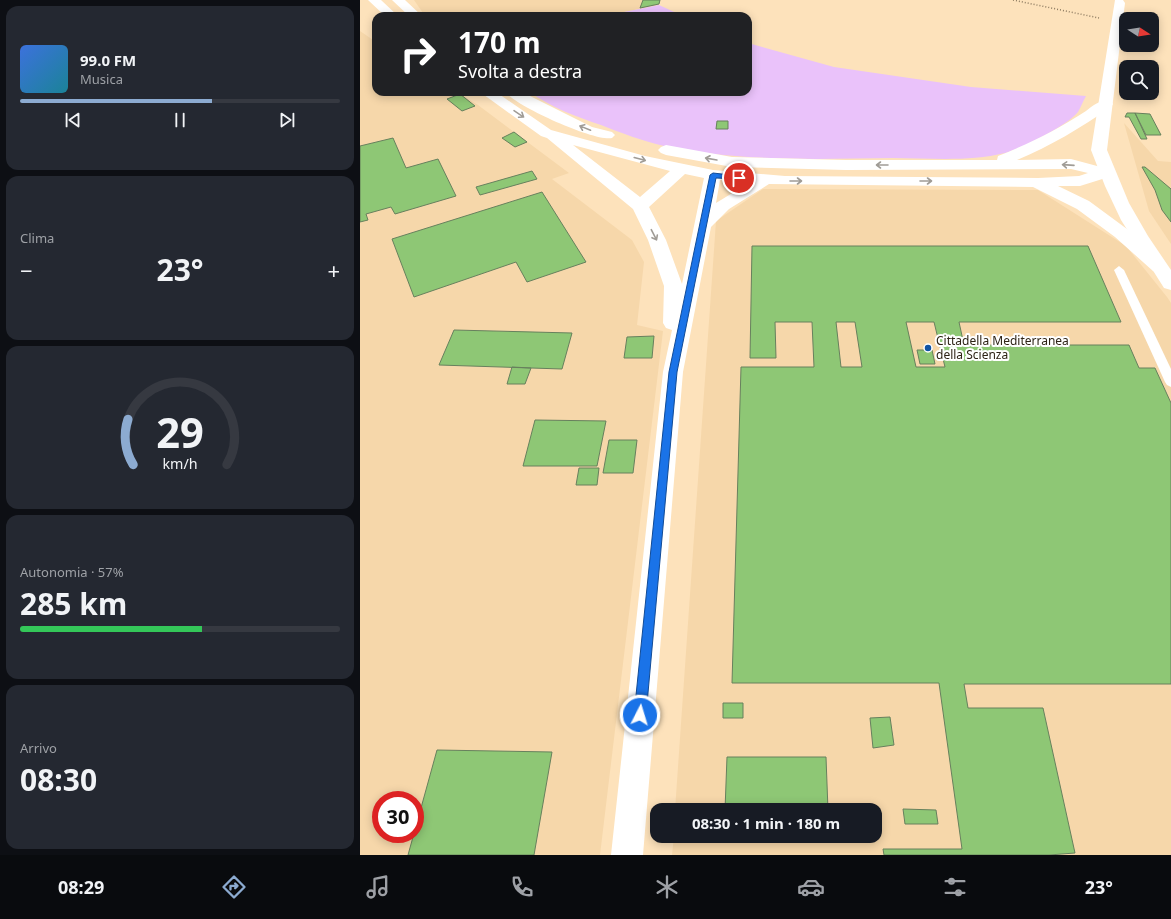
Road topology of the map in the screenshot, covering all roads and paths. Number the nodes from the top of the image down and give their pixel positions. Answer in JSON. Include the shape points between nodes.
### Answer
{"nodes":[{"id":1,"x":374,"y":0,"type":"edge"},
{"id":2,"x":398,"y":0,"type":"edge"},
{"id":3,"x":1013,"y":0,"type":"edge"},
{"id":4,"x":1120,"y":1,"type":"edge"},
{"id":5,"x":388,"y":12,"type":"edge"},
{"id":6,"x":412,"y":12,"type":"edge"},
{"id":7,"x":1118,"y":21,"type":"junction"},
{"id":8,"x":493,"y":96,"type":"edge"},
{"id":9,"x":518,"y":96,"type":"edge"},
{"id":10,"x":1106,"y":104,"type":"junction"},
{"id":11,"x":546,"y":132,"type":"junction"},
{"id":12,"x":623,"y":139,"type":"dead end"},
{"id":13,"x":652,"y":147,"type":"dead end"},
{"id":14,"x":992,"y":164,"type":"junction"},
{"id":15,"x":681,"y":169,"type":"junction"},
{"id":16,"x":1106,"y":173,"type":"junction"},
{"id":17,"x":713,"y":175,"type":"junction"},
{"id":18,"x":765,"y":180,"type":"junction"},
{"id":19,"x":1036,"y":182,"type":"junction"},
{"id":20,"x":640,"y":206,"type":"junction"},
{"id":21,"x":703,"y":225,"type":"junction"},
{"id":22,"x":1159,"y":267,"type":"junction"},
{"id":23,"x":1119,"y":270,"type":"dead end"},
{"id":24,"x":1171,"y":284,"type":"edge"},
{"id":25,"x":673,"y":372,"type":"junction"},
{"id":26,"x":1171,"y":382,"type":"edge"},
{"id":27,"x":627,"y":855,"type":"edge"}],
"edges":[{"from":1,"to":5,"type":"street"},
{"from":2,"to":6,"type":"street"},
{"from":3,"to":7,"type":"path"},
{"from":4,"to":7,"type":"street"},
{"from":7,"to":10,"type":"street"},
{"from":8,"to":11,"type":"street","one_way":true},
{"from":12,"to":9,"type":"street","one_way":true,"via":[[587,130]]},
{"from":10,"to":14,"type":"street","via":[[1038,146]]},
{"from":10,"to":16,"type":"street","via":[[1099,150]]},
{"from":11,"to":15,"type":"street","one_way":true},
{"from":11,"to":20,"type":"street"},
{"from":14,"to":13,"type":"street","one_way":true,"via":[[846,165],[732,162]]},
{"from":16,"to":14,"type":"street","one_way":true,"via":[[1071,164]]},
{"from":15,"to":17,"type":"street"},
{"from":15,"to":20,"type":"street"},
{"from":16,"to":19,"type":"street","via":[[1080,181]]},
{"from":16,"to":22,"type":"street","via":[[1123,208]]},
{"from":17,"to":18,"type":"street"},
{"from":17,"to":21,"type":"street"},
{"from":18,"to":19,"type":"street","one_way":true},
{"from":18,"to":21,"type":"street","via":[[723,205]]},
{"from":19,"to":22,"type":"street","via":[[1083,205],[1121,233]]},
{"from":20,"to":25,"type":"street","one_way":true,"via":[[657,240],[673,286]]},
{"from":21,"to":25,"type":"street"},
{"from":22,"to":24,"type":"street"},
{"from":23,"to":26,"type":"lane"},
{"from":25,"to":27,"type":"street"}]}
